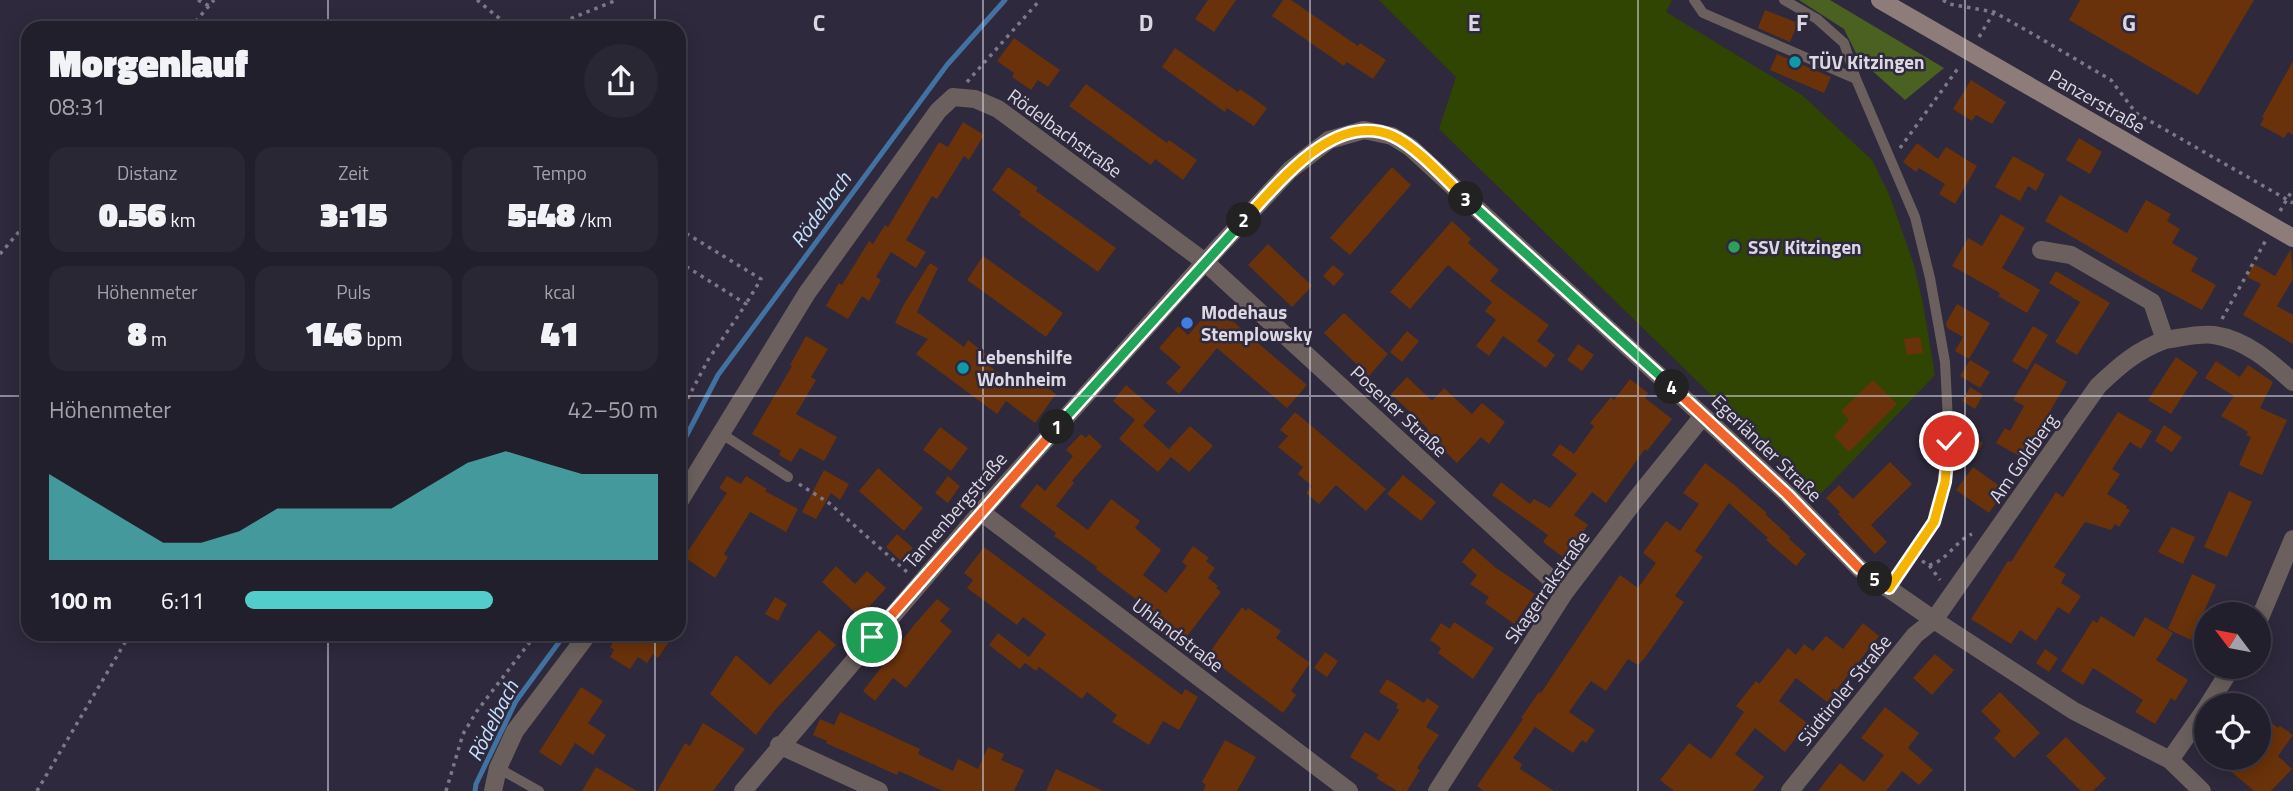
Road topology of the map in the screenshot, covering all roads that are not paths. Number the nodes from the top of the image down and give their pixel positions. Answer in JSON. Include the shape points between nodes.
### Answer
{"nodes":[{"id":1,"x":1694,"y":0,"type":"edge"},
{"id":2,"x":1784,"y":0,"type":"edge"},
{"id":3,"x":1880,"y":0,"type":"edge"},
{"id":4,"x":1856,"y":79,"type":"junction"},
{"id":5,"x":2293,"y":239,"type":"edge"},
{"id":6,"x":2041,"y":250,"type":"dead end"},
{"id":7,"x":1205,"y":262,"type":"junction"},
{"id":8,"x":2165,"y":340,"type":"junction"},
{"id":9,"x":2293,"y":382,"type":"edge"},
{"id":10,"x":1703,"y":416,"type":"junction"},
{"id":11,"x":722,"y":434,"type":"junction"},
{"id":12,"x":788,"y":477,"type":"road end"},
{"id":13,"x":686,"y":491,"type":"edge"},
{"id":14,"x":981,"y":512,"type":"junction"},
{"id":15,"x":2293,"y":539,"type":"edge"},
{"id":16,"x":1889,"y":588,"type":"junction"},
{"id":17,"x":1565,"y":592,"type":"junction"},
{"id":18,"x":2267,"y":602,"type":"edge"},
{"id":19,"x":1934,"y":620,"type":"junction"},
{"id":20,"x":583,"y":641,"type":"edge"},
{"id":21,"x":2194,"y":725,"type":"edge"},
{"id":22,"x":779,"y":745,"type":"junction"},
{"id":23,"x":2170,"y":760,"type":"junction"},
{"id":24,"x":498,"y":768,"type":"junction"},
{"id":25,"x":493,"y":791,"type":"edge"},
{"id":26,"x":539,"y":791,"type":"edge"},
{"id":27,"x":743,"y":791,"type":"edge"},
{"id":28,"x":879,"y":791,"type":"edge"},
{"id":29,"x":1349,"y":791,"type":"edge"},
{"id":30,"x":1437,"y":791,"type":"edge"},
{"id":31,"x":1790,"y":791,"type":"edge"},
{"id":32,"x":2202,"y":791,"type":"edge"}],
"edges":[{"from":1,"to":4,"type":"lane","via":[[1703,13]]},
{"from":2,"to":4,"type":"lane","via":[[1817,19],[1844,43]]},
{"from":3,"to":5,"type":"main road","name":"Panzerstraße"},
{"from":4,"to":16,"type":"lane","via":[[1915,217],[1945,362],[1949,441],[1945,482],[1934,522]]},
{"from":6,"to":8,"type":"street","via":[[2071,255],[2152,302]]},
{"from":7,"to":10,"type":"street","name":"Egerländer Straße","via":[[1290,170],[1329,139],[1364,130],[1392,136],[1429,164]]},
{"from":7,"to":11,"type":"street","name":"Rödelbachstraße","via":[[998,109],[975,99],[953,97],[938,111],[807,293]]},
{"from":7,"to":14,"type":"street","name":"Tannenbergstraße"},
{"from":7,"to":17,"type":"street","name":"Posener Straße"},
{"from":8,"to":9,"type":"street","name":"Am Goldberg","via":[[2212,335],[2246,345]]},
{"from":8,"to":19,"type":"street","name":"Am Goldberg","via":[[2124,361],[2098,386]]},
{"from":10,"to":16,"type":"street","name":"Egerländer Straße","via":[[1859,568]]},
{"from":10,"to":17,"type":"street","name":"Skagerrakstraße"},
{"from":11,"to":12,"type":"lane"},
{"from":11,"to":13,"type":"street"},
{"from":14,"to":22,"type":"street","name":"Tannenbergstraße"},
{"from":14,"to":29,"type":"street","name":"Uhlandstraße"},
{"from":15,"to":18,"type":"street"},
{"from":16,"to":19,"type":"street","name":"Egerländer Straße"},
{"from":17,"to":30,"type":"street","name":"Skagerrakstraße"},
{"from":19,"to":23,"type":"street","name":"Egerländer Straße","via":[[2074,710]]},
{"from":19,"to":31,"type":"street","name":"Südtiroler Straße","via":[[1915,635]]},
{"from":20,"to":24,"type":"street","via":[[514,731]]},
{"from":21,"to":23,"type":"street"},
{"from":22,"to":27,"type":"street","name":"Tannenbergstraße"},
{"from":22,"to":28,"type":"street"},
{"from":23,"to":32,"type":"street","name":"Egerländer Straße"},
{"from":24,"to":25,"type":"street"},
{"from":24,"to":26,"type":"lane"}]}
